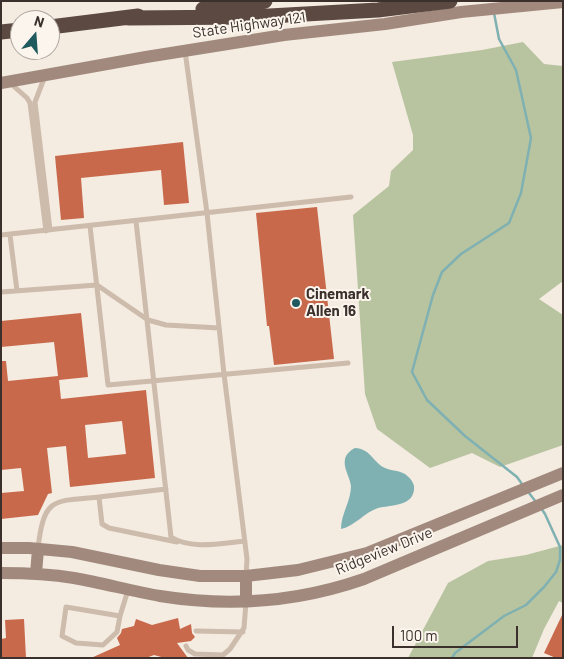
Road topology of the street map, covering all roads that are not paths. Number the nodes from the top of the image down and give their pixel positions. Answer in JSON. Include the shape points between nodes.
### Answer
{"nodes":[{"id":1,"x":265,"y":1,"type":"edge"},
{"id":2,"x":450,"y":1,"type":"edge"},
{"id":3,"x":557,"y":2,"type":"edge"},
{"id":4,"x":128,"y":18,"type":"junction"},
{"id":5,"x":60,"y":26,"type":"edge"},
{"id":6,"x":185,"y":51,"type":"junction"},
{"id":7,"x":46,"y":76,"type":"junction"},
{"id":8,"x":5,"y":83,"type":"edge"},
{"id":9,"x":351,"y":197,"type":"dead end"},
{"id":10,"x":207,"y":213,"type":"junction"},
{"id":11,"x":136,"y":221,"type":"junction"},
{"id":12,"x":90,"y":226,"type":"junction"},
{"id":13,"x":48,"y":231,"type":"junction"},
{"id":14,"x":1,"y":235,"type":"edge"},
{"id":15,"x":10,"y":235,"type":"junction"},
{"id":16,"x":96,"y":284,"type":"junction"},
{"id":17,"x":17,"y":291,"type":"junction"},
{"id":18,"x":1,"y":292,"type":"edge"},
{"id":19,"x":148,"y":320,"type":"junction"},
{"id":20,"x":219,"y":328,"type":"junction"},
{"id":21,"x":348,"y":363,"type":"dead end"},
{"id":22,"x":224,"y":374,"type":"junction"},
{"id":23,"x":155,"y":380,"type":"junction"},
{"id":24,"x":563,"y":473,"type":"edge"},
{"id":25,"x":166,"y":489,"type":"junction"},
{"id":26,"x":563,"y":495,"type":"edge"},
{"id":27,"x":99,"y":497,"type":"junction"},
{"id":28,"x":245,"y":541,"type":"junction"},
{"id":29,"x":180,"y":542,"type":"junction"},
{"id":30,"x":1,"y":548,"type":"edge"},
{"id":31,"x":38,"y":548,"type":"junction"},
{"id":32,"x":1,"y":573,"type":"edge"},
{"id":33,"x":36,"y":574,"type":"junction"},
{"id":34,"x":246,"y":576,"type":"junction"},
{"id":35,"x":128,"y":589,"type":"junction"},
{"id":36,"x":246,"y":601,"type":"junction"},
{"id":37,"x":120,"y":616,"type":"junction"},
{"id":38,"x":196,"y":631,"type":"dead end"},
{"id":39,"x":243,"y":632,"type":"junction"},
{"id":40,"x":186,"y":646,"type":"dead end"}],
"edges":[{"from":1,"to":4,"type":"highway"},
{"from":2,"to":4,"type":"highway","via":[[378,10],[251,17]]},
{"from":3,"to":6,"type":"main road","name":"State Highway 121","via":[[284,35]]},
{"from":4,"to":5,"type":"highway"},
{"from":6,"to":7,"type":"main road","name":"State Highway 121"},
{"from":6,"to":10,"type":"lane"},
{"from":7,"to":8,"type":"main road","name":"State Highway 121"},
{"from":7,"to":13,"type":"lane","via":[[35,102]]},
{"from":8,"to":13,"type":"lane","via":[[30,103]]},
{"from":9,"to":10,"type":"lane"},
{"from":10,"to":11,"type":"lane"},
{"from":10,"to":20,"type":"lane"},
{"from":11,"to":12,"type":"lane"},
{"from":11,"to":19,"type":"lane"},
{"from":12,"to":13,"type":"lane"},
{"from":12,"to":16,"type":"lane"},
{"from":13,"to":15,"type":"lane"},
{"from":14,"to":15,"type":"lane"},
{"from":15,"to":17,"type":"lane"},
{"from":16,"to":17,"type":"lane"},
{"from":16,"to":19,"type":"lane"},
{"from":16,"to":23,"type":"lane","via":[[108,385]]},
{"from":17,"to":18,"type":"lane"},
{"from":19,"to":20,"type":"lane","via":[[166,325]]},
{"from":19,"to":23,"type":"lane"},
{"from":20,"to":22,"type":"lane"},
{"from":21,"to":22,"type":"lane"},
{"from":22,"to":23,"type":"lane"},
{"from":22,"to":28,"type":"lane"},
{"from":23,"to":25,"type":"lane"},
{"from":24,"to":34,"type":"main road","name":"Ridgeview Drive","via":[[367,553],[298,570]]},
{"from":25,"to":27,"type":"lane"},
{"from":25,"to":29,"type":"lane","via":[[171,537]]},
{"from":26,"to":36,"type":"main road","name":"Ridgeview Drive","via":[[341,587],[291,597]]},
{"from":27,"to":29,"type":"lane","via":[[102,524],[109,528]]},
{"from":27,"to":31,"type":"lane","via":[[62,500],[48,508],[41,524]]},
{"from":28,"to":29,"type":"lane"},
{"from":28,"to":34,"type":"lane"},
{"from":30,"to":31,"type":"main road","name":"Ridgeview Drive"},
{"from":31,"to":33,"type":"main road"},
{"from":31,"to":34,"type":"main road","name":"Ridgeview Drive","via":[[180,574]]},
{"from":32,"to":33,"type":"main road","name":"Ridgeview Drive"},
{"from":33,"to":35,"type":"main road","name":"Ridgeview Drive"},
{"from":34,"to":36,"type":"main road"},
{"from":35,"to":36,"type":"main road","name":"Ridgeview Drive","via":[[186,599]]},
{"from":35,"to":37,"type":"lane"},
{"from":36,"to":39,"type":"lane"},
{"from":37,"to":37,"type":"lane","via":[[66,607],[62,636],[76,643],[103,645],[117,632]]},
{"from":38,"to":39,"type":"lane"},
{"from":39,"to":40,"type":"lane","via":[[222,655],[191,653]]}]}
